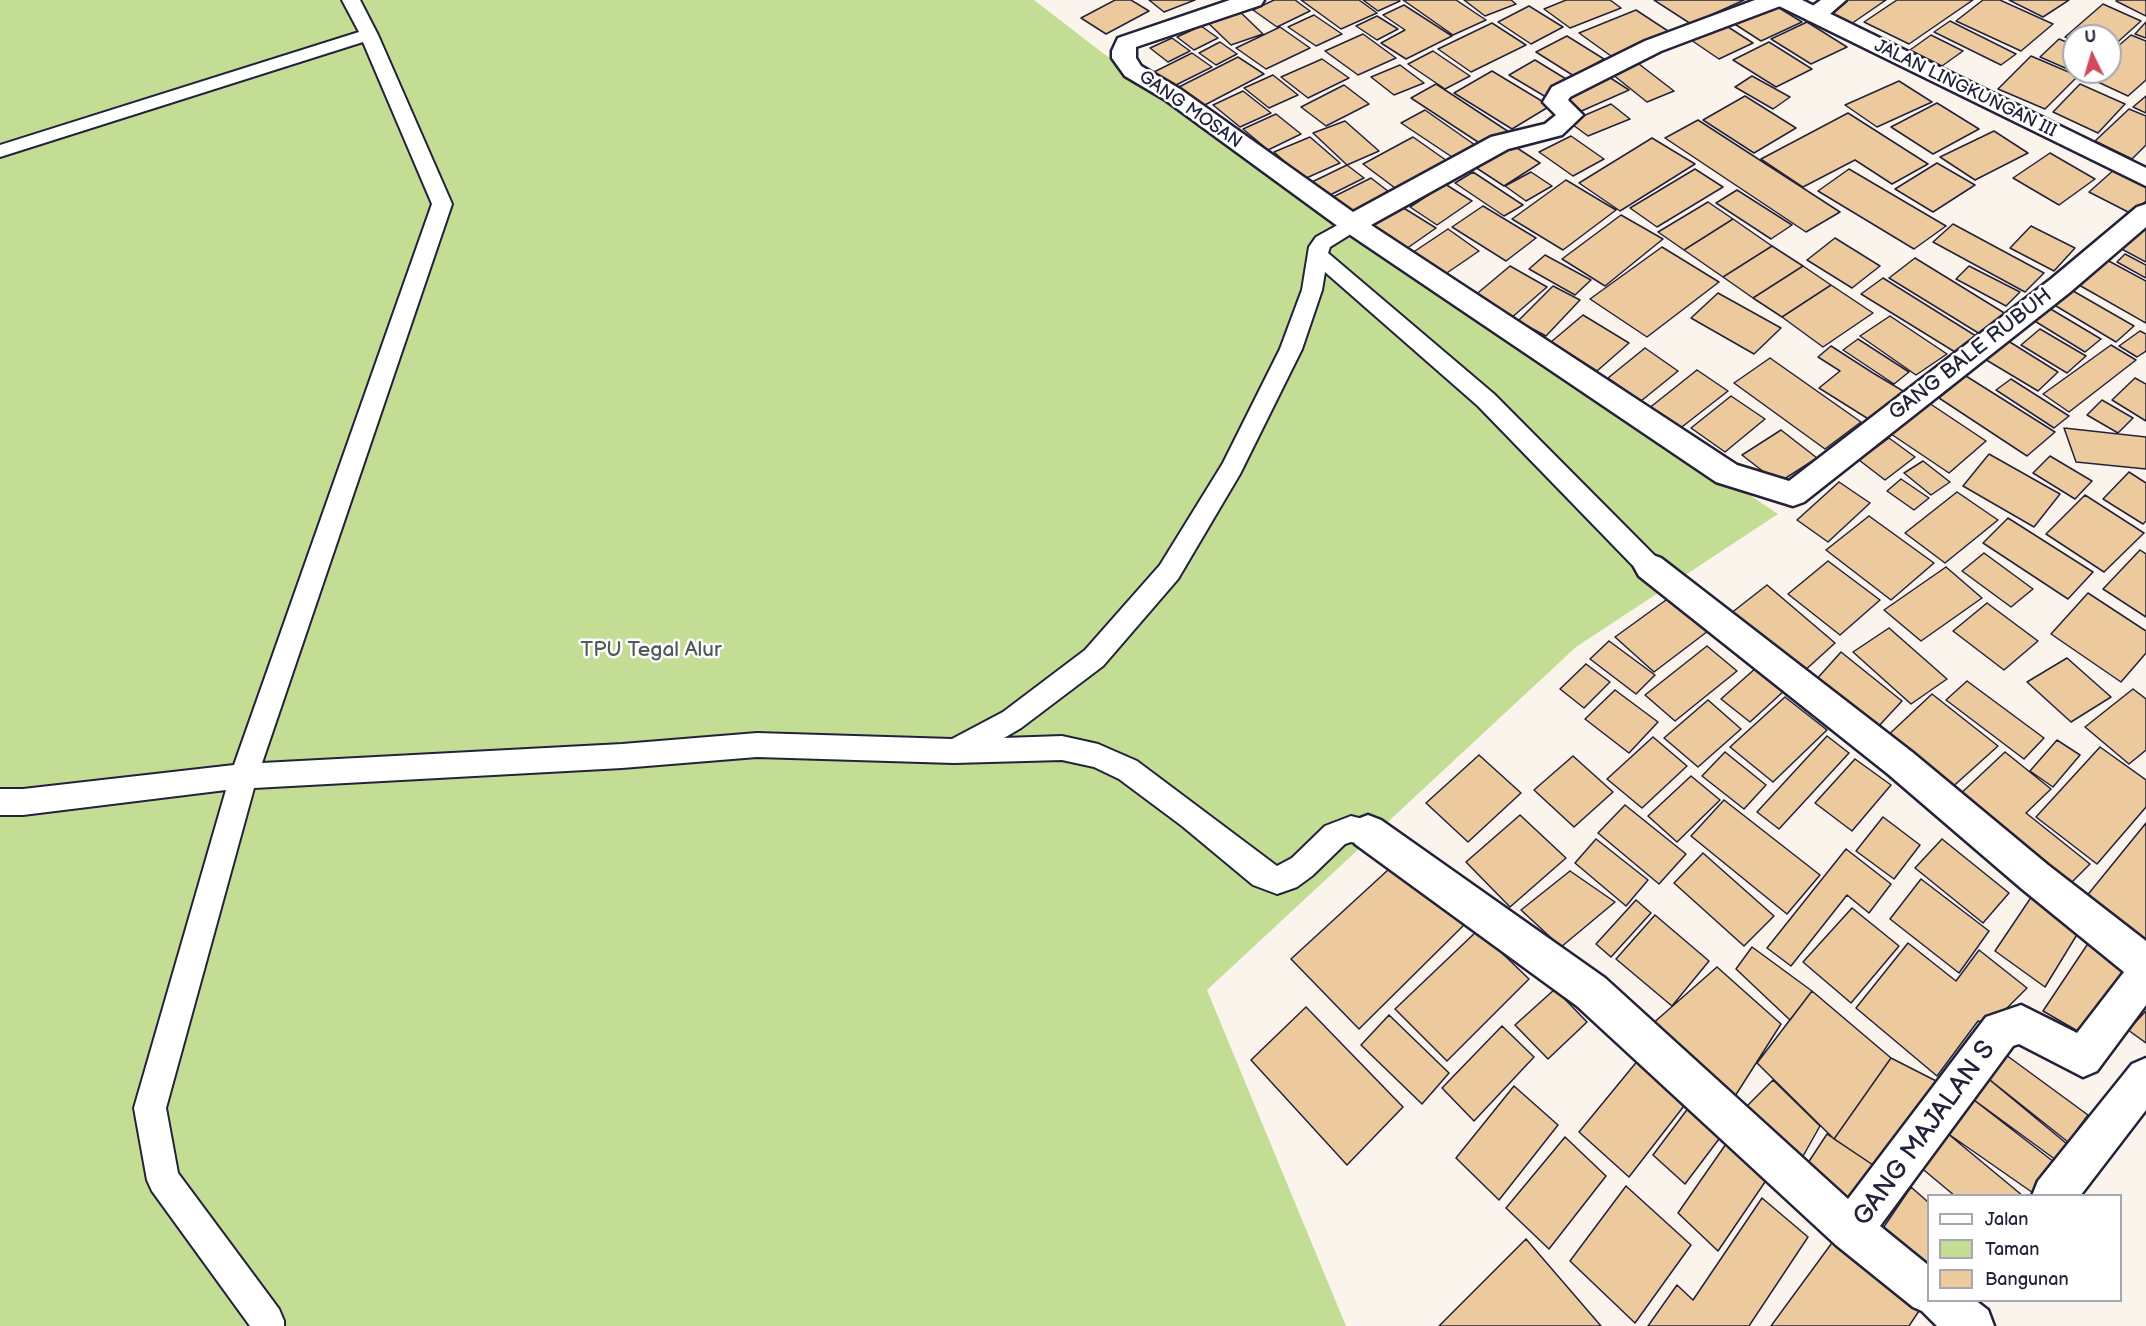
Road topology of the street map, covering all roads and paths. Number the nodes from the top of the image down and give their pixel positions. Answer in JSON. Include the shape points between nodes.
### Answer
{"nodes":[{"id":1,"x":351,"y":0,"type":"edge"},
{"id":2,"x":1775,"y":0,"type":"edge"},
{"id":3,"x":1785,"y":0,"type":"edge"},
{"id":4,"x":1835,"y":0,"type":"edge"},
{"id":5,"x":1241,"y":2,"type":"edge"},
{"id":6,"x":1815,"y":15,"type":"junction"},
{"id":7,"x":369,"y":35,"type":"junction"},
{"id":8,"x":0,"y":152,"type":"edge"},
{"id":9,"x":2146,"y":178,"type":"edge"},
{"id":10,"x":2146,"y":213,"type":"edge"},
{"id":11,"x":1352,"y":224,"type":"junction"},
{"id":12,"x":1318,"y":255,"type":"junction"},
{"id":13,"x":1650,"y":567,"type":"joint"},
{"id":14,"x":954,"y":751,"type":"junction"},
{"id":15,"x":244,"y":776,"type":"junction"},
{"id":16,"x":0,"y":802,"type":"edge"},
{"id":17,"x":1374,"y":837,"type":"joint"},
{"id":18,"x":2146,"y":965,"type":"edge"},
{"id":19,"x":2146,"y":974,"type":"edge"},
{"id":20,"x":2146,"y":1078,"type":"edge"},
{"id":21,"x":2056,"y":1194,"type":"edge"},
{"id":22,"x":1851,"y":1230,"type":"junction"},
{"id":23,"x":1927,"y":1287,"type":"edge"},
{"id":24,"x":267,"y":1326,"type":"edge"}],
"edges":[{"from":1,"to":7,"type":"lane"},
{"from":2,"to":11,"type":"street","via":[[1653,46],[1560,92],[1555,102],[1571,115],[1553,130],[1500,143]]},
{"from":3,"to":6,"type":"street","name":"JALAN LINGKUNGAN III"},
{"from":4,"to":6,"type":"street"},
{"from":5,"to":11,"type":"street","name":"GANG MOSAN","via":[[1126,43],[1125,57],[1133,71],[1172,94]]},
{"from":6,"to":9,"type":"street","name":"JALAN LINGKUNGAN III"},
{"from":7,"to":8,"type":"lane"},
{"from":7,"to":15,"type":"lane","via":[[442,204]]},
{"from":10,"to":11,"type":"street","name":"GANG BALE RUBUH","via":[[2060,286],[1792,494],[1727,474]]},
{"from":11,"to":12,"type":"lane","via":[[1323,242]]},
{"from":12,"to":13,"type":"lane","via":[[1486,400]]},
{"from":12,"to":14,"type":"lane","via":[[1312,290],[1291,349],[1232,468],[1169,572],[1094,658],[1012,720]]},
{"from":13,"to":18,"type":"street","via":[[1900,763]]},
{"from":14,"to":15,"type":"lane","via":[[757,745]]},
{"from":14,"to":17,"type":"lane","via":[[1062,748],[1098,756],[1128,770],[1263,875],[1277,880],[1302,867],[1335,835],[1351,829]]},
{"from":15,"to":16,"type":"lane"},
{"from":15,"to":24,"type":"lane","via":[[150,1108],[163,1180]]},
{"from":17,"to":22,"type":"street","via":[[1590,992]]},
{"from":19,"to":22,"type":"street","name":"GANG MAJALAN S","via":[[2083,1057],[2021,1024],[2000,1031]]},
{"from":20,"to":21,"type":"street"},
{"from":22,"to":23,"type":"street","name":"GANG MAJALAN S"}]}
